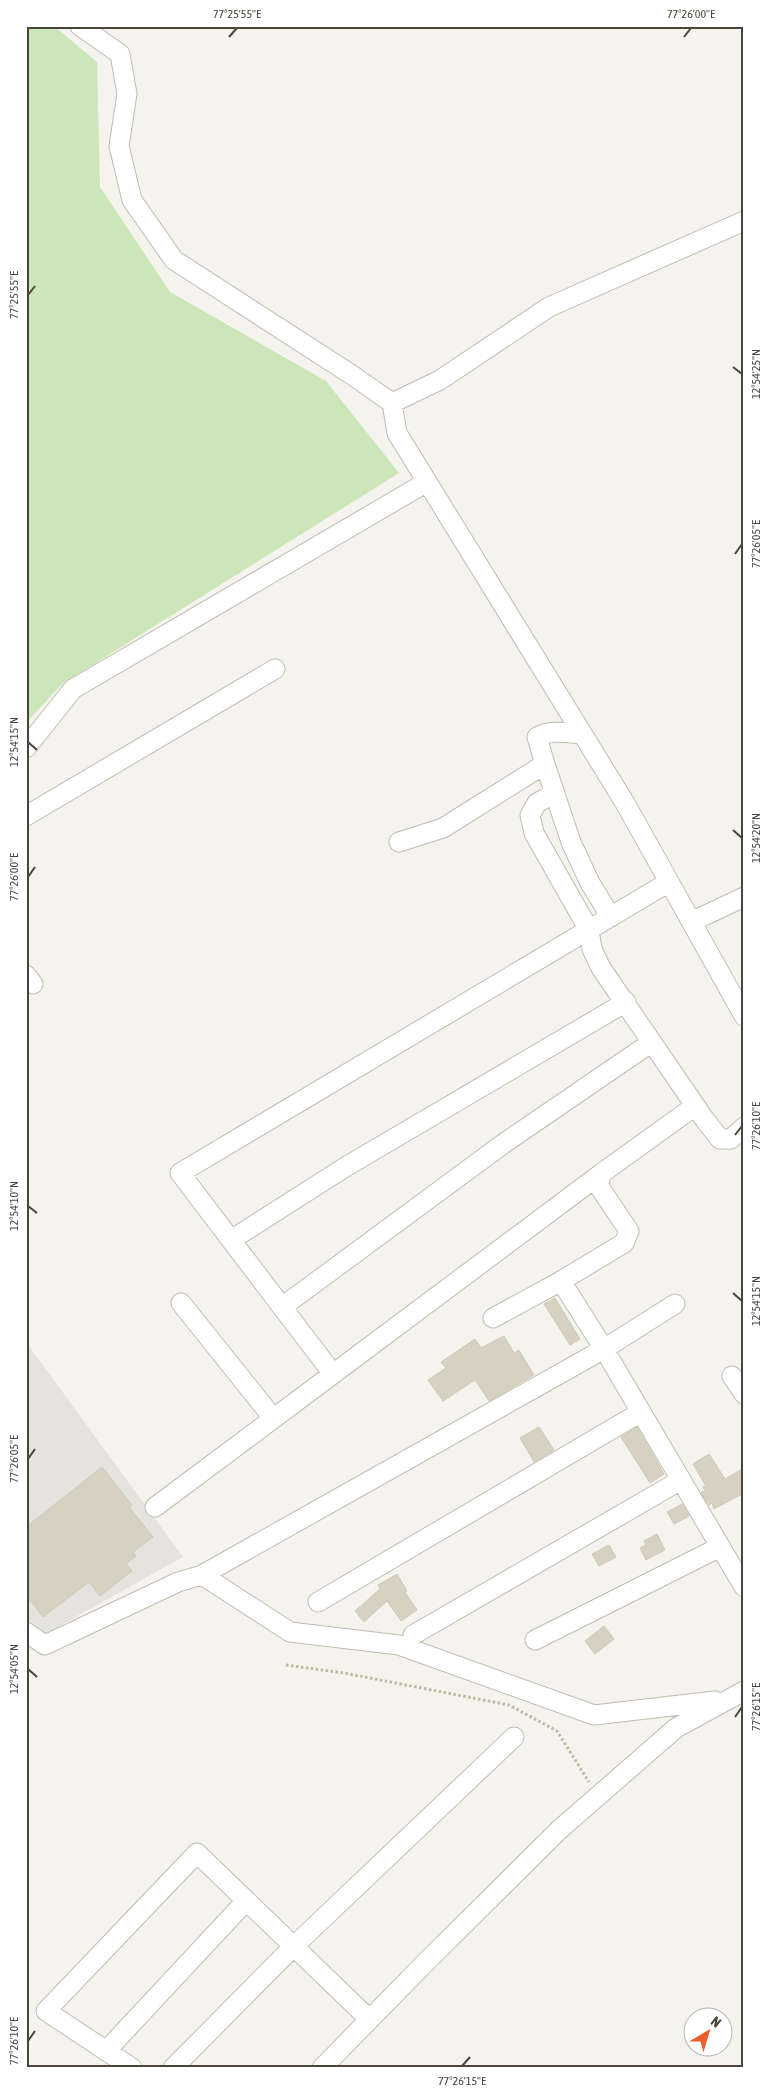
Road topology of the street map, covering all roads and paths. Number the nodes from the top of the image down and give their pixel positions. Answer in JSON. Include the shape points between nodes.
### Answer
{"nodes":[{"id":1,"x":80,"y":26,"type":"edge"},
{"id":2,"x":744,"y":221,"type":"edge"},
{"id":3,"x":392,"y":403,"type":"junction"},
{"id":4,"x":426,"y":482,"type":"junction"},
{"id":5,"x":275,"y":669,"type":"dead end"},
{"id":6,"x":582,"y":734,"type":"junction"},
{"id":7,"x":26,"y":748,"type":"edge"},
{"id":8,"x":545,"y":764,"type":"junction"},
{"id":9,"x":555,"y":793,"type":"junction"},
{"id":10,"x":26,"y":816,"type":"edge"},
{"id":11,"x":399,"y":842,"type":"dead end"},
{"id":12,"x":669,"y":882,"type":"junction"},
{"id":13,"x":744,"y":897,"type":"edge"},
{"id":14,"x":611,"y":917,"type":"junction"},
{"id":15,"x":691,"y":922,"type":"junction"},
{"id":16,"x":589,"y":930,"type":"junction"},
{"id":17,"x":736,"y":986,"type":"edge"},
{"id":18,"x":626,"y":1002,"type":"junction"},
{"id":19,"x":744,"y":1016,"type":"edge"},
{"id":20,"x":652,"y":1042,"type":"junction"},
{"id":21,"x":695,"y":1106,"type":"junction"},
{"id":22,"x":744,"y":1128,"type":"edge"},
{"id":23,"x":602,"y":1173,"type":"junction"},
{"id":24,"x":231,"y":1240,"type":"junction"},
{"id":25,"x":561,"y":1281,"type":"junction"},
{"id":26,"x":181,"y":1302,"type":"dead end"},
{"id":27,"x":674,"y":1304,"type":"dead end"},
{"id":28,"x":282,"y":1307,"type":"junction"},
{"id":29,"x":493,"y":1318,"type":"dead end"},
{"id":30,"x":604,"y":1349,"type":"junction"},
{"id":31,"x":333,"y":1374,"type":"junction"},
{"id":32,"x":732,"y":1376,"type":"dead end"},
{"id":33,"x":744,"y":1394,"type":"edge"},
{"id":34,"x":641,"y":1412,"type":"junction"},
{"id":35,"x":273,"y":1418,"type":"junction"},
{"id":36,"x":681,"y":1480,"type":"junction"},
{"id":37,"x":154,"y":1507,"type":"dead end"},
{"id":38,"x":720,"y":1546,"type":"junction"},
{"id":39,"x":202,"y":1575,"type":"junction"},
{"id":40,"x":744,"y":1587,"type":"edge"},
{"id":41,"x":318,"y":1602,"type":"dead end"},
{"id":42,"x":414,"y":1635,"type":"dead end"},
{"id":43,"x":535,"y":1640,"type":"dead end"},
{"id":44,"x":30,"y":1641,"type":"edge"},
{"id":45,"x":286,"y":1665,"type":"dead end"},
{"id":46,"x":739,"y":1696,"type":"edge"},
{"id":47,"x":514,"y":1736,"type":"dead end"},
{"id":48,"x":599,"y":1796,"type":"junction"},
{"id":49,"x":246,"y":1901,"type":"junction"},
{"id":50,"x":293,"y":1947,"type":"junction"},
{"id":51,"x":369,"y":2019,"type":"junction"},
{"id":52,"x":106,"y":2051,"type":"junction"},
{"id":53,"x":132,"y":2068,"type":"edge"},
{"id":54,"x":173,"y":2068,"type":"edge"},
{"id":55,"x":322,"y":2068,"type":"edge"}],
"edges":[{"from":1,"to":3,"type":"street","via":[[120,54],[127,94],[119,146],[132,200],[174,260]]},
{"from":2,"to":3,"type":"street","via":[[549,306],[440,380]]},
{"from":3,"to":4,"type":"street","via":[[396,433]]},
{"from":4,"to":6,"type":"street"},
{"from":4,"to":7,"type":"street","via":[[73,689]]},
{"from":5,"to":10,"type":"street"},
{"from":6,"to":8,"type":"street","via":[[556,732],[537,736]]},
{"from":6,"to":12,"type":"street"},
{"from":8,"to":9,"type":"street"},
{"from":8,"to":11,"type":"street","via":[[443,828]]},
{"from":9,"to":14,"type":"street","via":[[571,842],[590,884]]},
{"from":9,"to":16,"type":"street","via":[[537,803],[530,815],[534,833]]},
{"from":12,"to":14,"type":"street"},
{"from":12,"to":15,"type":"street"},
{"from":13,"to":15,"type":"street"},
{"from":14,"to":16,"type":"street"},
{"from":15,"to":17,"type":"street"},
{"from":16,"to":18,"type":"street","via":[[592,949],[601,968]]},
{"from":16,"to":24,"type":"street","via":[[180,1173]]},
{"from":17,"to":19,"type":"street"},
{"from":18,"to":20,"type":"street"},
{"from":18,"to":24,"type":"street","via":[[347,1166]]},
{"from":20,"to":21,"type":"street"},
{"from":20,"to":28,"type":"street","via":[[503,1144]]},
{"from":21,"to":22,"type":"street","via":[[720,1139],[731,1139]]},
{"from":21,"to":23,"type":"street"},
{"from":23,"to":25,"type":"street","via":[[598,1185],[629,1231],[624,1243]]},
{"from":23,"to":31,"type":"street"},
{"from":24,"to":28,"type":"street"},
{"from":25,"to":29,"type":"street"},
{"from":25,"to":30,"type":"street"},
{"from":26,"to":35,"type":"street"},
{"from":27,"to":30,"type":"street"},
{"from":28,"to":31,"type":"street"},
{"from":30,"to":34,"type":"street"},
{"from":30,"to":39,"type":"street"},
{"from":31,"to":35,"type":"street"},
{"from":32,"to":33,"type":"street"},
{"from":34,"to":36,"type":"street"},
{"from":34,"to":41,"type":"street"},
{"from":35,"to":37,"type":"street"},
{"from":36,"to":38,"type":"street"},
{"from":36,"to":42,"type":"street"},
{"from":38,"to":40,"type":"street"},
{"from":38,"to":43,"type":"street"},
{"from":39,"to":44,"type":"street","via":[[178,1582],[45,1645]]},
{"from":39,"to":46,"type":"street","via":[[290,1632],[399,1645],[594,1715]]},
{"from":45,"to":48,"type":"path","via":[[509,1705],[557,1731]]},
{"from":46,"to":48,"type":"street","via":[[676,1728]]},
{"from":47,"to":50,"type":"street"},
{"from":48,"to":51,"type":"street","via":[[560,1830]]},
{"from":49,"to":50,"type":"street"},
{"from":49,"to":52,"type":"street"},
{"from":49,"to":52,"type":"street","via":[[197,1853],[46,2011]]},
{"from":50,"to":51,"type":"street"},
{"from":50,"to":54,"type":"street"},
{"from":51,"to":55,"type":"street"},
{"from":52,"to":53,"type":"street"}]}
